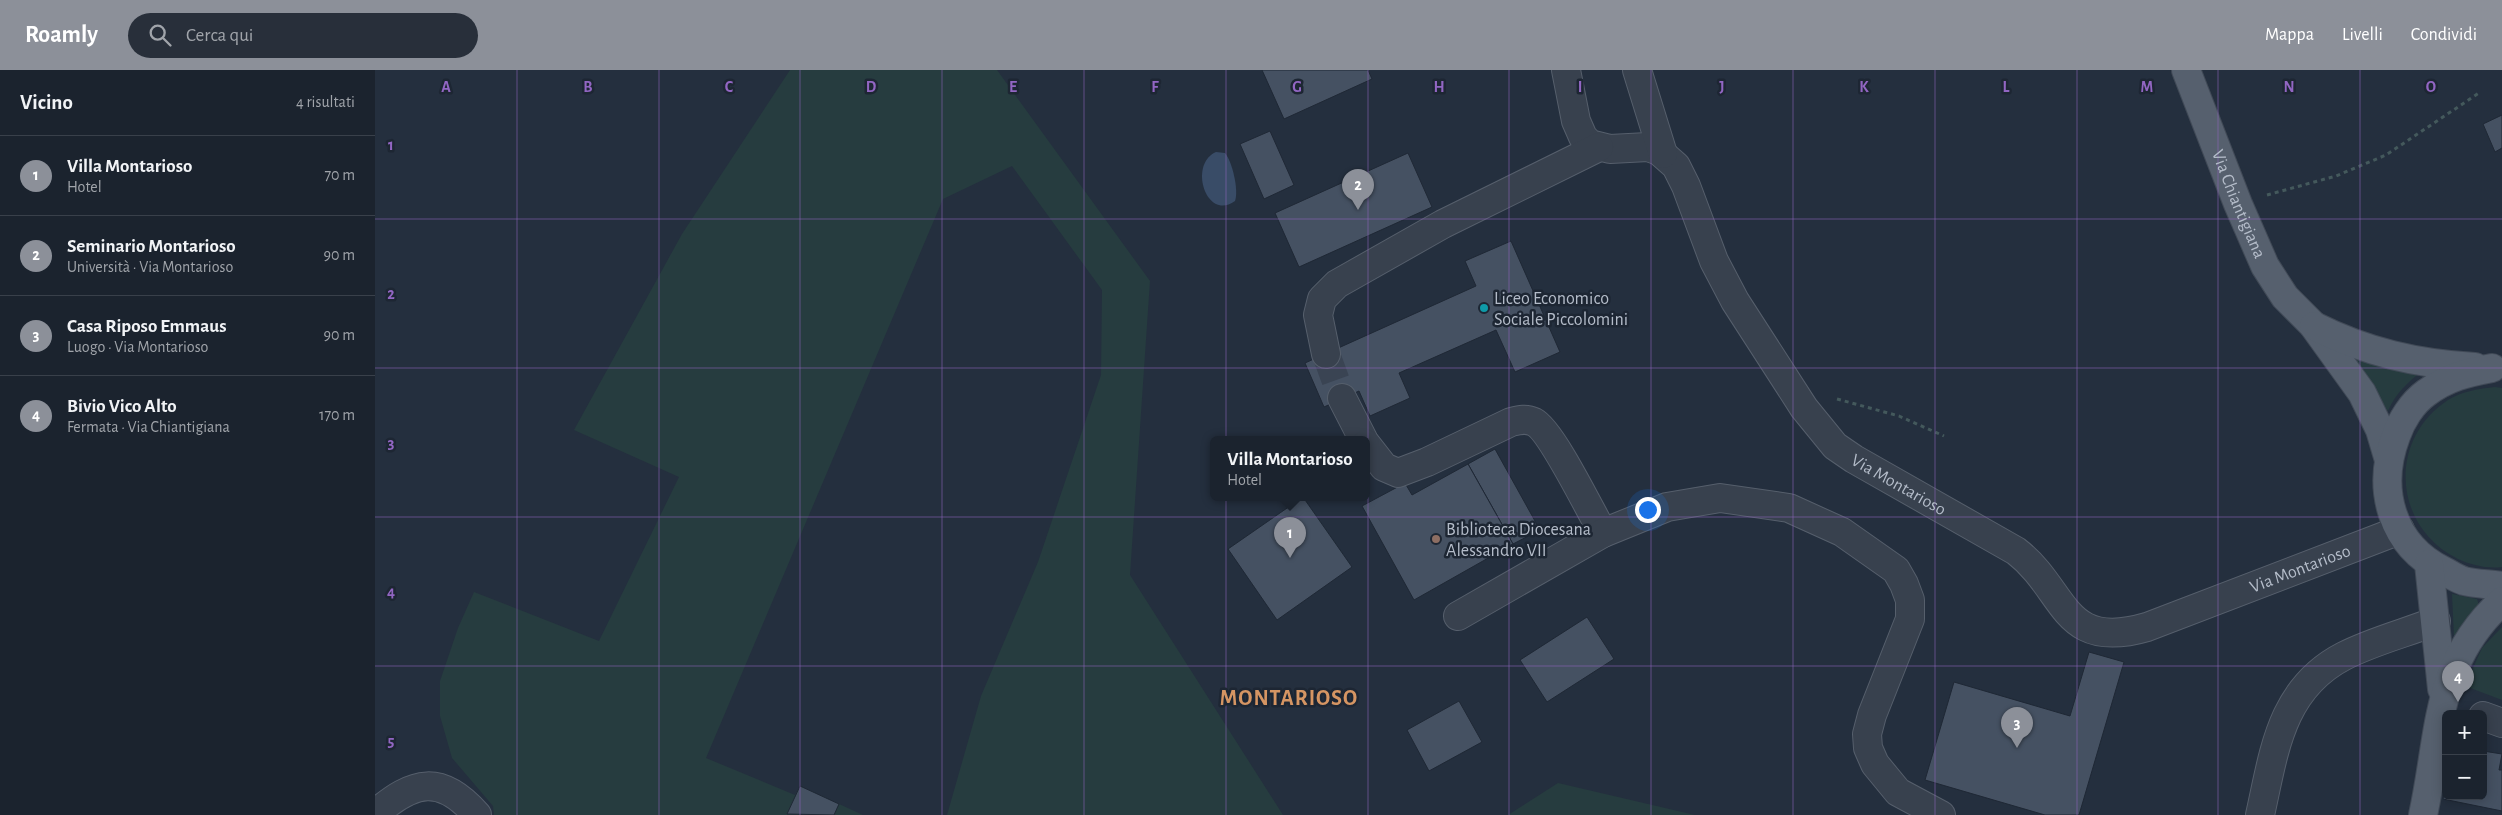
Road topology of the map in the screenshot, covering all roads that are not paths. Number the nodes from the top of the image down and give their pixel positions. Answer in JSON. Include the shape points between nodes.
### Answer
{"nodes":[{"id":1,"x":1565,"y":70,"type":"edge"},
{"id":2,"x":1637,"y":70,"type":"edge"},
{"id":3,"x":2186,"y":70,"type":"edge"},
{"id":4,"x":1599,"y":148,"type":"junction"},
{"id":5,"x":1663,"y":154,"type":"junction"},
{"id":6,"x":2313,"y":325,"type":"junction"},
{"id":7,"x":1326,"y":354,"type":"tunnel mouth"},
{"id":8,"x":2497,"y":368,"type":"edge"},
{"id":9,"x":1342,"y":398,"type":"tunnel mouth"},
{"id":10,"x":1361,"y":436,"type":"edge"},
{"id":11,"x":1370,"y":449,"type":"edge"},
{"id":12,"x":2388,"y":457,"type":"junction"},
{"id":13,"x":2399,"y":530,"type":"junction"},
{"id":14,"x":1603,"y":533,"type":"junction"},
{"id":15,"x":2429,"y":564,"type":"junction"},
{"id":16,"x":2502,"y":586,"type":"edge"},
{"id":17,"x":2502,"y":601,"type":"edge"},
{"id":18,"x":1458,"y":616,"type":"dead end"},
{"id":19,"x":2437,"y":621,"type":"junction"},
{"id":20,"x":2443,"y":698,"type":"junction"},
{"id":21,"x":2487,"y":717,"type":"edge"},
{"id":22,"x":2502,"y":723,"type":"edge"},
{"id":23,"x":375,"y":814,"type":"edge"},
{"id":24,"x":477,"y":815,"type":"edge"},
{"id":25,"x":1941,"y":815,"type":"edge"},
{"id":26,"x":2260,"y":815,"type":"edge"},
{"id":27,"x":2423,"y":815,"type":"edge"}],
"edges":[{"from":1,"to":4,"type":"street","via":[[1579,130],[1587,141]]},
{"from":2,"to":5,"type":"street"},
{"from":3,"to":6,"type":"main road","name":"Via Chiantigiana","via":[[2257,250],[2285,297]]},
{"from":4,"to":5,"type":"street","name":"Via Montarioso","via":[[1641,146]]},
{"from":4,"to":7,"type":"street","via":[[1443,224],[1337,284],[1322,300],[1318,315]]},
{"from":5,"to":13,"type":"street","name":"Via Montarioso","via":[[1683,178],[1724,281],[1816,424],[1842,452],[2016,551],[2031,564],[2065,610],[2079,623],[2117,633],[2147,627]]},
{"from":6,"to":8,"type":"main road","name":"Via Chiantigiana","via":[[2344,341],[2401,358],[2445,366]]},
{"from":6,"to":12,"type":"main road","name":"Via Chiantigiana","via":[[2366,401]]},
{"from":8,"to":12,"type":"main road","name":"Via Chiantigiana","via":[[2456,375],[2424,394],[2401,422]]},
{"from":9,"to":10,"type":"street"},
{"from":11,"to":14,"type":"street","via":[[1383,467],[1399,473],[1511,422],[1524,419],[1535,422],[1549,438]]},
{"from":12,"to":13,"type":"main road","name":"Via Chiantigiana","via":[[2386,482]]},
{"from":13,"to":15,"type":"main road","name":"Via Chiantigiana"},
{"from":14,"to":18,"type":"street"},
{"from":14,"to":25,"type":"street","via":[[1667,508],[1720,498],[1789,508],[1841,532],[1896,570],[1910,600],[1910,619],[1872,715],[1867,734],[1868,748],[1875,764],[1898,792]]},
{"from":15,"to":16,"type":"main road","name":"Via Chiantigiana","via":[[2464,581]]},
{"from":15,"to":19,"type":"main road"},
{"from":17,"to":20,"type":"main road","via":[[2474,631]]},
{"from":19,"to":20,"type":"main road"},
{"from":19,"to":26,"type":"street","via":[[2343,656],[2317,674],[2287,713],[2276,739]]},
{"from":20,"to":27,"type":"main road"},
{"from":21,"to":22,"type":"street"},
{"from":23,"to":24,"type":"street","via":[[406,792],[432,787],[452,791]]}]}
